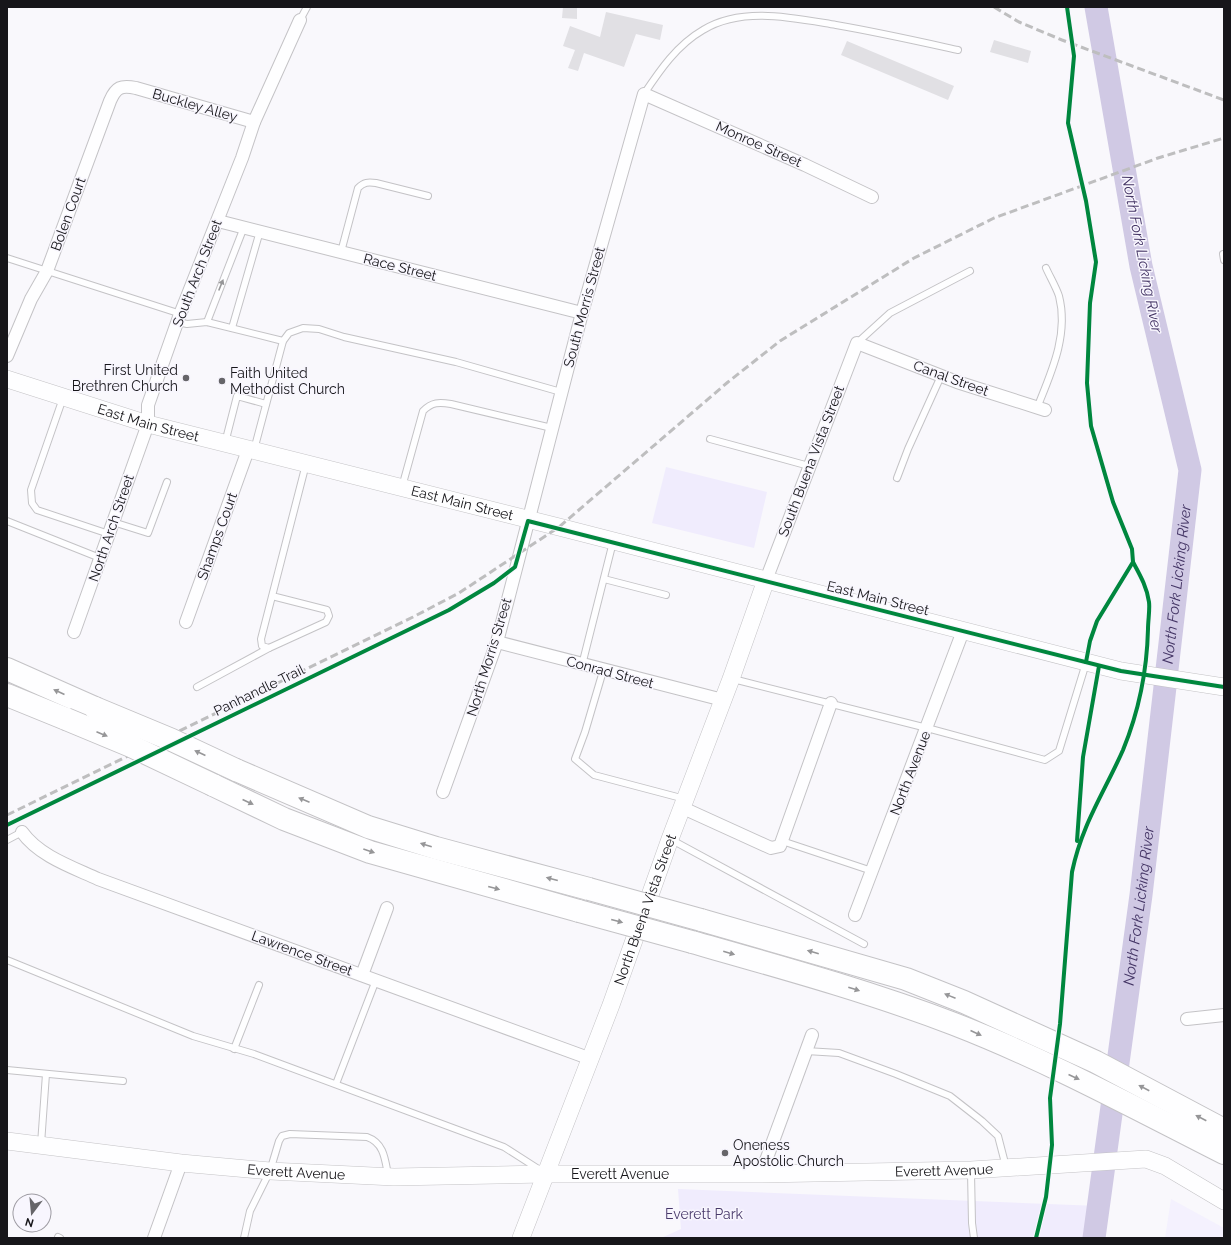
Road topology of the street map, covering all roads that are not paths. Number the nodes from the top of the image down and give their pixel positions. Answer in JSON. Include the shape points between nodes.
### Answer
{"nodes":[{"id":1,"x":307,"y":7,"type":"edge"},
{"id":2,"x":300,"y":20,"type":"joint"},
{"id":3,"x":958,"y":50,"type":"dead end"},
{"id":4,"x":136,"y":88,"type":"joint"},
{"id":5,"x":644,"y":94,"type":"junction"},
{"id":6,"x":254,"y":122,"type":"junction"},
{"id":7,"x":428,"y":196,"type":"dead end"},
{"id":8,"x":872,"y":198,"type":"dead end"},
{"id":9,"x":218,"y":221,"type":"junction"},
{"id":10,"x":244,"y":227,"type":"junction"},
{"id":11,"x":260,"y":231,"type":"junction"},
{"id":12,"x":341,"y":252,"type":"junction"},
{"id":13,"x":7,"y":258,"type":"edge"},
{"id":14,"x":1046,"y":268,"type":"dead end"},
{"id":15,"x":47,"y":271,"type":"junction"},
{"id":16,"x":970,"y":271,"type":"dead end"},
{"id":17,"x":582,"y":313,"type":"junction"},
{"id":18,"x":179,"y":318,"type":"junction"},
{"id":19,"x":207,"y":322,"type":"junction"},
{"id":20,"x":232,"y":328,"type":"junction"},
{"id":21,"x":283,"y":341,"type":"junction"},
{"id":22,"x":857,"y":343,"type":"junction"},
{"id":23,"x":7,"y":356,"type":"edge"},
{"id":24,"x":941,"y":376,"type":"junction"},
{"id":25,"x":7,"y":379,"type":"edge"},
{"id":26,"x":561,"y":392,"type":"junction"},
{"id":27,"x":63,"y":397,"type":"junction"},
{"id":28,"x":266,"y":404,"type":"junction"},
{"id":29,"x":1041,"y":409,"type":"joint"},
{"id":30,"x":148,"y":424,"type":"junction"},
{"id":31,"x":552,"y":428,"type":"junction"},
{"id":32,"x":710,"y":439,"type":"dead end"},
{"id":33,"x":224,"y":444,"type":"junction"},
{"id":34,"x":251,"y":450,"type":"junction"},
{"id":35,"x":306,"y":464,"type":"junction"},
{"id":36,"x":809,"y":466,"type":"junction"},
{"id":37,"x":897,"y":478,"type":"dead end"},
{"id":38,"x":167,"y":482,"type":"dead end"},
{"id":39,"x":402,"y":489,"type":"junction"},
{"id":40,"x":7,"y":521,"type":"edge"},
{"id":41,"x":528,"y":521,"type":"junction"},
{"id":42,"x":113,"y":522,"type":"junction"},
{"id":43,"x":109,"y":534,"type":"junction"},
{"id":44,"x":613,"y":541,"type":"junction"},
{"id":45,"x":100,"y":558,"type":"junction"},
{"id":46,"x":604,"y":579,"type":"junction"},
{"id":47,"x":766,"y":580,"type":"junction"},
{"id":48,"x":666,"y":595,"type":"dead end"},
{"id":49,"x":272,"y":596,"type":"junction"},
{"id":50,"x":186,"y":622,"type":"dead end"},
{"id":51,"x":963,"y":631,"type":"junction"},
{"id":52,"x":74,"y":632,"type":"dead end"},
{"id":53,"x":497,"y":642,"type":"junction"},
{"id":54,"x":269,"y":648,"type":"junction"},
{"id":55,"x":1086,"y":662,"type":"junction"},
{"id":56,"x":582,"y":665,"type":"junction"},
{"id":57,"x":7,"y":669,"type":"edge"},
{"id":58,"x":603,"y":671,"type":"junction"},
{"id":59,"x":732,"y":679,"type":"junction"},
{"id":60,"x":197,"y":687,"type":"dead end"},
{"id":61,"x":1224,"y":687,"type":"edge"},
{"id":62,"x":7,"y":695,"type":"edge"},
{"id":63,"x":723,"y":700,"type":"junction"},
{"id":64,"x":831,"y":703,"type":"junction"},
{"id":65,"x":927,"y":728,"type":"junction"},
{"id":66,"x":444,"y":792,"type":"dead end"},
{"id":67,"x":684,"y":804,"type":"junction"},
{"id":68,"x":22,"y":832,"type":"joint"},
{"id":69,"x":670,"y":839,"type":"junction"},
{"id":70,"x":7,"y":840,"type":"edge"},
{"id":71,"x":782,"y":842,"type":"junction"},
{"id":72,"x":872,"y":871,"type":"junction"},
{"id":73,"x":387,"y":908,"type":"dead end"},
{"id":74,"x":855,"y":915,"type":"dead end"},
{"id":75,"x":864,"y":944,"type":"dead end"},
{"id":76,"x":7,"y":960,"type":"edge"},
{"id":77,"x":362,"y":975,"type":"junction"},
{"id":78,"x":376,"y":980,"type":"junction"},
{"id":79,"x":259,"y":985,"type":"dead end"},
{"id":80,"x":1224,"y":1015,"type":"edge"},
{"id":81,"x":1187,"y":1019,"type":"dead end"},
{"id":82,"x":812,"y":1035,"type":"dead end"},
{"id":83,"x":234,"y":1049,"type":"junction"},
{"id":84,"x":806,"y":1051,"type":"junction"},
{"id":85,"x":590,"y":1059,"type":"junction"},
{"id":86,"x":7,"y":1070,"type":"edge"},
{"id":87,"x":46,"y":1074,"type":"junction"},
{"id":88,"x":123,"y":1081,"type":"dead end"},
{"id":89,"x":336,"y":1084,"type":"junction"},
{"id":90,"x":1224,"y":1130,"type":"edge"},
{"id":91,"x":7,"y":1141,"type":"edge"},
{"id":92,"x":41,"y":1145,"type":"junction"},
{"id":93,"x":1224,"y":1152,"type":"edge"},
{"id":94,"x":181,"y":1163,"type":"junction"},
{"id":95,"x":1006,"y":1169,"type":"junction"},
{"id":96,"x":971,"y":1170,"type":"junction"},
{"id":97,"x":270,"y":1171,"type":"junction"},
{"id":98,"x":545,"y":1174,"type":"junction"},
{"id":99,"x":761,"y":1174,"type":"junction"},
{"id":100,"x":389,"y":1177,"type":"junction"},
{"id":101,"x":1224,"y":1202,"type":"edge"},
{"id":102,"x":154,"y":1238,"type":"edge"},
{"id":103,"x":244,"y":1238,"type":"edge"},
{"id":104,"x":521,"y":1238,"type":"edge"},
{"id":105,"x":974,"y":1238,"type":"edge"}],
"edges":[{"from":1,"to":2,"type":"lane"},
{"from":2,"to":6,"type":"street","name":"South Arch Street"},
{"from":3,"to":5,"type":"lane","via":[[877,32],[795,18],[738,18],[702,30],[678,48]]},
{"from":4,"to":6,"type":"street","name":"Buckley Alley"},
{"from":4,"to":15,"type":"street","name":"Bolen Court","via":[[123,86],[113,93]]},
{"from":5,"to":8,"type":"street","name":"Monroe Street","via":[[805,165]]},
{"from":5,"to":17,"type":"street","name":"South Morris Street"},
{"from":6,"to":9,"type":"street","name":"South Arch Street"},
{"from":7,"to":12,"type":"lane","via":[[376,183],[362,184],[358,188]]},
{"from":9,"to":10,"type":"street","name":"Race Street"},
{"from":9,"to":18,"type":"street","name":"South Arch Street"},
{"from":10,"to":11,"type":"street","name":"Race Street"},
{"from":19,"to":10,"type":"lane","one_way":true},
{"from":11,"to":12,"type":"street","name":"Race Street"},
{"from":11,"to":20,"type":"lane"},
{"from":12,"to":17,"type":"street","name":"Race Street"},
{"from":13,"to":15,"type":"lane"},
{"from":14,"to":29,"type":"lane","via":[[1059,296],[1062,329],[1055,364]]},
{"from":15,"to":18,"type":"lane"},
{"from":15,"to":23,"type":"street","name":"Bolen Court","via":[[31,299]]},
{"from":16,"to":22,"type":"lane","via":[[890,313]]},
{"from":17,"to":26,"type":"street","name":"South Morris Street"},
{"from":18,"to":19,"type":"lane","via":[[187,324]]},
{"from":18,"to":30,"type":"street","name":"South Arch Street","via":[[148,405]]},
{"from":19,"to":20,"type":"lane"},
{"from":20,"to":21,"type":"lane"},
{"from":21,"to":26,"type":"lane","via":[[289,333],[303,328],[319,329],[456,362]]},
{"from":21,"to":28,"type":"lane"},
{"from":22,"to":24,"type":"street","name":"Canal Street"},
{"from":22,"to":36,"type":"street","name":"South Buena Vista Street"},
{"from":24,"to":29,"type":"street","name":"Canal Street"},
{"from":24,"to":37,"type":"lane"},
{"from":25,"to":27,"type":"street","name":"East Main Street"},
{"from":26,"to":31,"type":"street","name":"South Morris Street"},
{"from":27,"to":30,"type":"street","name":"East Main Street"},
{"from":27,"to":43,"type":"lane","via":[[31,490],[32,503],[37,510]]},
{"from":28,"to":33,"type":"lane","via":[[237,396]]},
{"from":28,"to":34,"type":"lane"},
{"from":30,"to":33,"type":"street","name":"East Main Street"},
{"from":30,"to":42,"type":"street","name":"North Arch Street"},
{"from":31,"to":39,"type":"lane","via":[[451,404],[438,402],[429,405],[423,411]]},
{"from":31,"to":41,"type":"street","name":"South Morris Street"},
{"from":32,"to":36,"type":"lane"},
{"from":33,"to":34,"type":"street","name":"East Main Street"},
{"from":34,"to":35,"type":"street","name":"East Main Street"},
{"from":34,"to":50,"type":"street","name":"Shamps Court"},
{"from":35,"to":39,"type":"street","name":"East Main Street"},
{"from":35,"to":49,"type":"lane"},
{"from":36,"to":47,"type":"street","name":"South Buena Vista Street"},
{"from":38,"to":42,"type":"lane","via":[[148,533]]},
{"from":39,"to":41,"type":"street","name":"East Main Street"},
{"from":40,"to":45,"type":"lane"},
{"from":41,"to":44,"type":"street","name":"East Main Street"},
{"from":41,"to":53,"type":"street","name":"North Morris Street"},
{"from":42,"to":43,"type":"street","name":"North Arch Street"},
{"from":43,"to":45,"type":"street","name":"North Arch Street"},
{"from":44,"to":46,"type":"lane"},
{"from":44,"to":47,"type":"street","name":"East Main Street"},
{"from":45,"to":52,"type":"street","name":"North Arch Street"},
{"from":46,"to":48,"type":"lane"},
{"from":46,"to":56,"type":"lane"},
{"from":47,"to":51,"type":"street","name":"East Main Street"},
{"from":47,"to":59,"type":"street","name":"North Buena Vista Street"},
{"from":49,"to":54,"type":"lane","via":[[261,638],[262,646]]},
{"from":49,"to":54,"type":"lane","via":[[326,610],[329,616],[326,622]]},
{"from":51,"to":55,"type":"street","name":"East Main Street"},
{"from":51,"to":65,"type":"street","name":"North Avenue"},
{"from":53,"to":56,"type":"street","name":"Conrad Street"},
{"from":53,"to":66,"type":"street","name":"North Morris Street"},
{"from":54,"to":60,"type":"lane"},
{"from":55,"to":61,"type":"street","name":"East Main Street","via":[[1121,672]]},
{"from":55,"to":65,"type":"lane","via":[[1059,752],[1045,760]]},
{"from":56,"to":58,"type":"street","name":"Conrad Street"},
{"from":90,"to":57,"type":"highway","one_way":true,"bridge":true,"via":[[1096,1062],[906,979],[368,827]]},
{"from":58,"to":63,"type":"street","name":"Conrad Street"},
{"from":58,"to":67,"type":"lane","via":[[575,759],[594,775]]},
{"from":59,"to":63,"type":"street","name":"North Buena Vista Street"},
{"from":59,"to":64,"type":"lane"},
{"from":62,"to":93,"type":"highway","one_way":true,"bridge":true,"via":[[131,746],[284,819],[370,852],[902,1004],[956,1025],[1097,1088]]},
{"from":63,"to":67,"type":"street","name":"North Buena Vista Street"},
{"from":64,"to":65,"type":"lane"},
{"from":64,"to":71,"type":"street"},
{"from":65,"to":72,"type":"street","name":"North Avenue"},
{"from":67,"to":69,"type":"street","name":"North Buena Vista Street"},
{"from":67,"to":71,"type":"street","via":[[771,848],[780,846]]},
{"from":68,"to":70,"type":"lane"},
{"from":68,"to":77,"type":"street","name":"Lawrence Street","via":[[37,848],[98,879]]},
{"from":69,"to":75,"type":"lane"},
{"from":69,"to":85,"type":"street","name":"North Buena Vista Street"},
{"from":71,"to":72,"type":"lane"},
{"from":72,"to":74,"type":"street","name":"North Avenue"},
{"from":73,"to":77,"type":"street"},
{"from":76,"to":83,"type":"lane","via":[[166,1025]]},
{"from":77,"to":78,"type":"street","name":"Lawrence Street"},
{"from":78,"to":85,"type":"street","name":"Lawrence Street"},
{"from":78,"to":89,"type":"lane"},
{"from":79,"to":83,"type":"lane"},
{"from":80,"to":81,"type":"street"},
{"from":82,"to":84,"type":"street"},
{"from":83,"to":89,"type":"lane"},
{"from":84,"to":95,"type":"lane","via":[[839,1053],[950,1096],[998,1136]]},
{"from":84,"to":99,"type":"street"},
{"from":85,"to":98,"type":"street","name":"North Buena Vista Street"},
{"from":86,"to":87,"type":"lane"},
{"from":87,"to":88,"type":"lane"},
{"from":87,"to":92,"type":"lane"},
{"from":89,"to":98,"type":"lane","via":[[504,1146]]},
{"from":91,"to":92,"type":"street","name":"Everett Avenue"},
{"from":92,"to":94,"type":"street","name":"Everett Avenue"},
{"from":94,"to":97,"type":"street","name":"Everett Avenue"},
{"from":94,"to":102,"type":"street"},
{"from":95,"to":96,"type":"street","name":"Everett Avenue"},
{"from":95,"to":101,"type":"street","name":"Everett Avenue","via":[[1032,1165],[1146,1159],[1165,1166]]},
{"from":96,"to":99,"type":"street","name":"Everett Avenue"},
{"from":96,"to":105,"type":"lane"},
{"from":97,"to":100,"type":"street","name":"Everett Avenue"},
{"from":97,"to":100,"type":"lane","via":[[278,1141],[282,1136],[290,1134],[367,1137],[378,1142],[383,1149]]},
{"from":97,"to":103,"type":"lane","via":[[250,1211]]},
{"from":98,"to":99,"type":"street","name":"Everett Avenue"},
{"from":98,"to":100,"type":"street","name":"Everett Avenue"},
{"from":98,"to":104,"type":"street","name":"North Buena Vista Street"}]}
